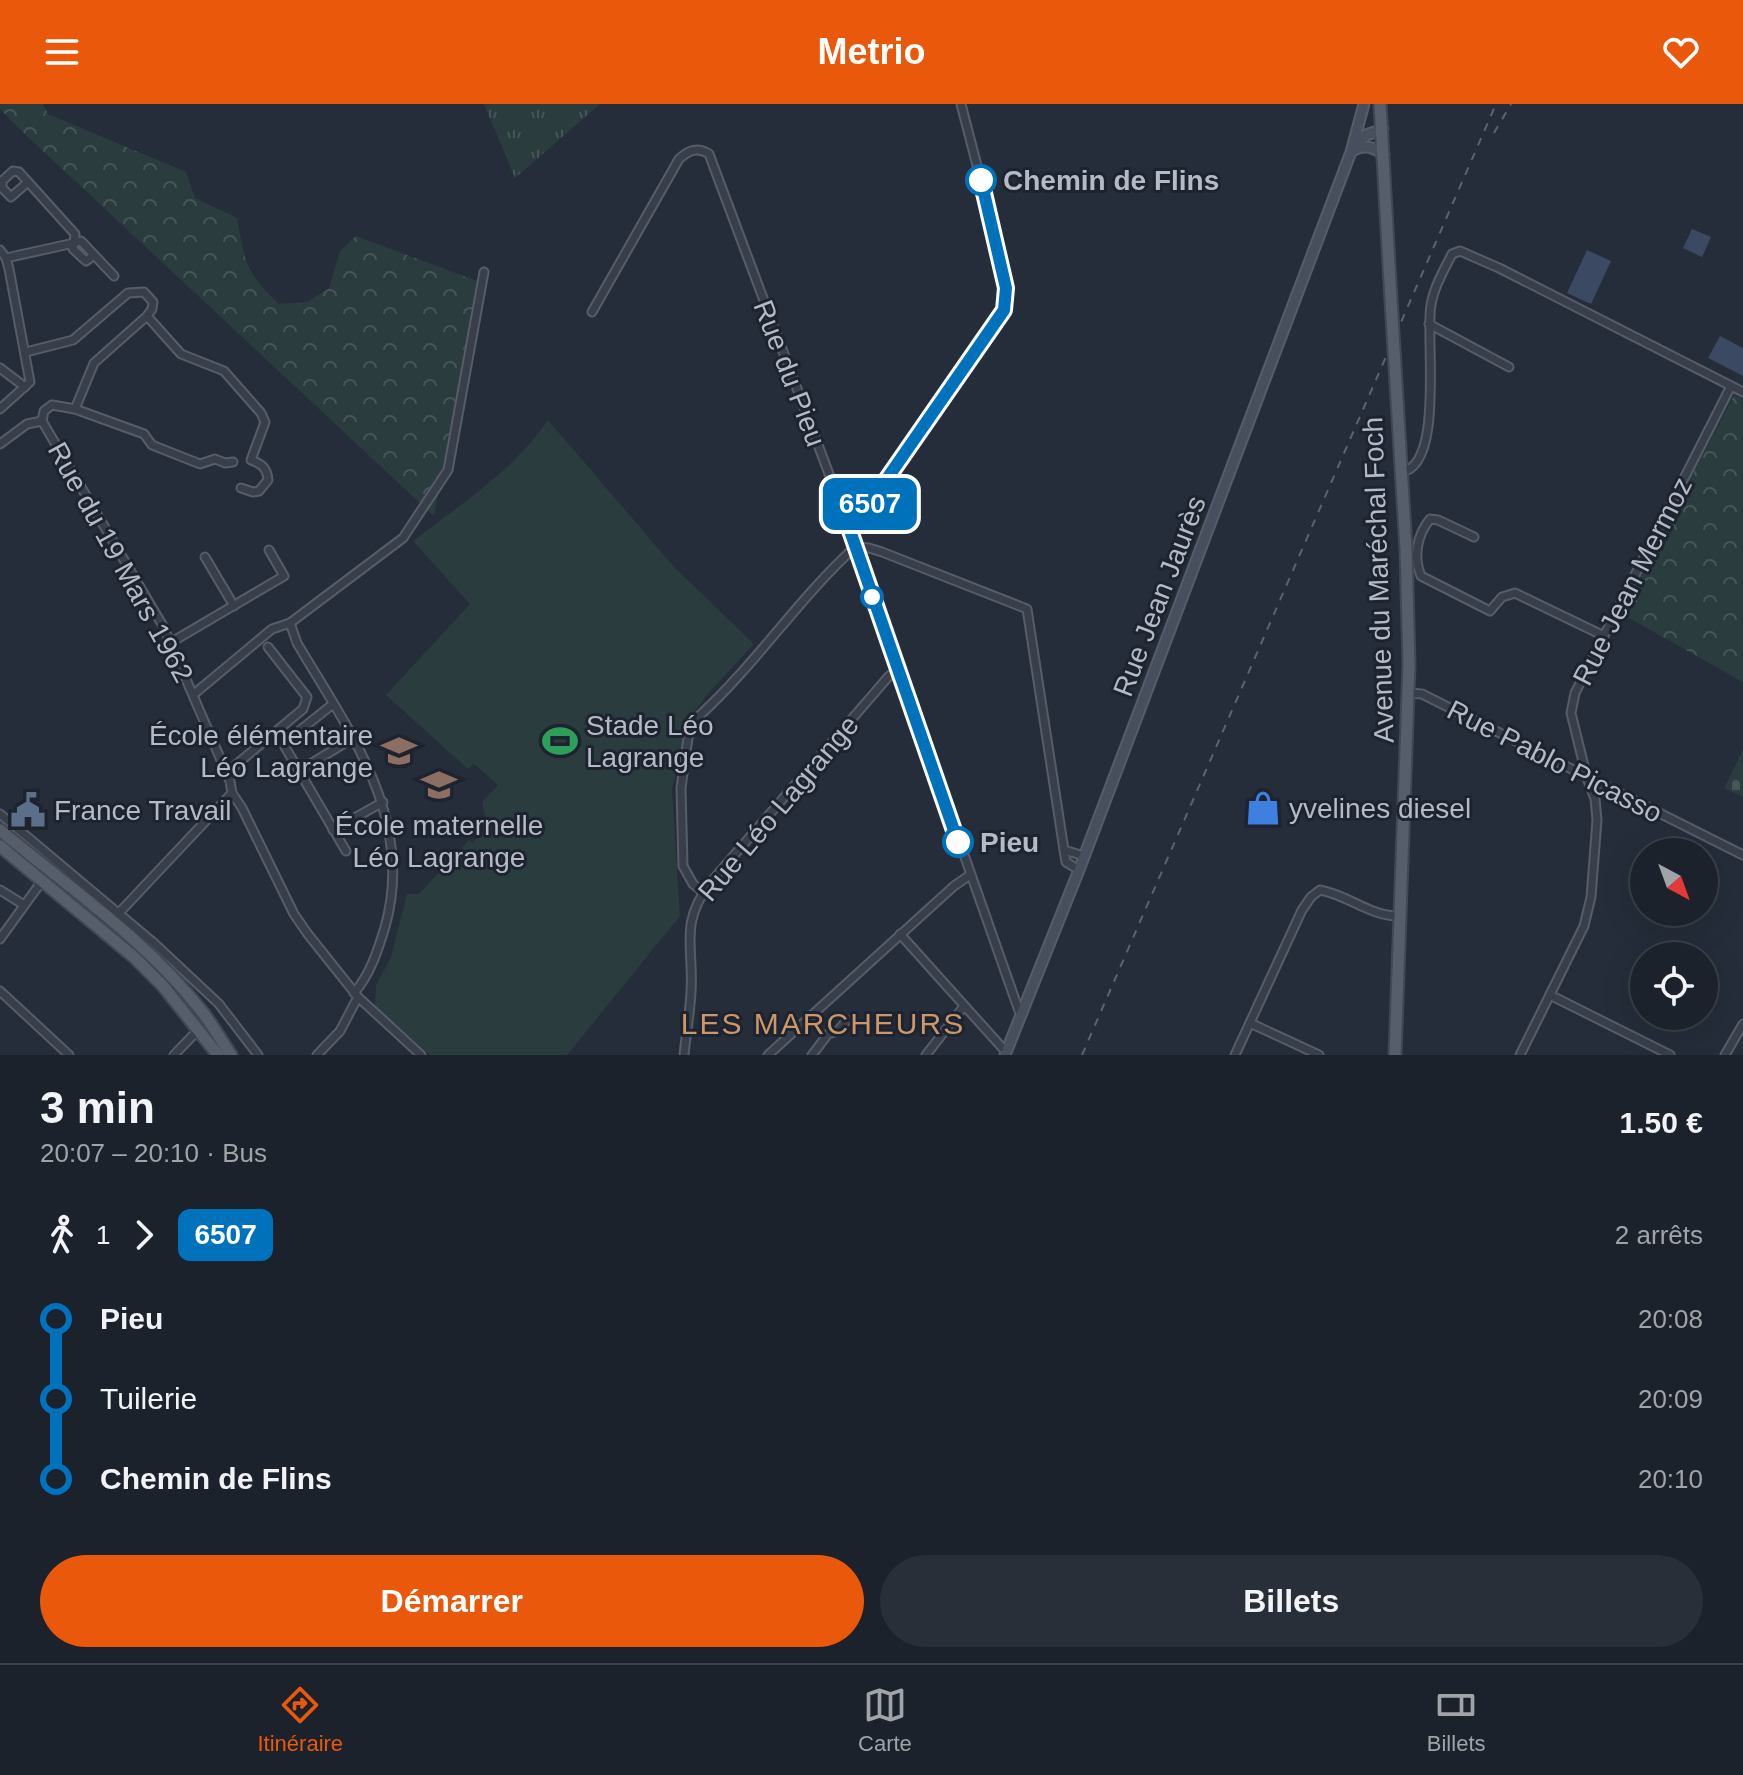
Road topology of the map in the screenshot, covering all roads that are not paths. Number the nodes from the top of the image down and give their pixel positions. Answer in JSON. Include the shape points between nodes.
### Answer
{"nodes":[{"id":1,"x":961,"y":104,"type":"edge"},
{"id":2,"x":1364,"y":104,"type":"edge"},
{"id":3,"x":1380,"y":104,"type":"edge"},
{"id":4,"x":1382,"y":123,"type":"junction"},
{"id":5,"x":1358,"y":124,"type":"junction"},
{"id":6,"x":1351,"y":152,"type":"junction"},
{"id":7,"x":1384,"y":154,"type":"junction"},
{"id":8,"x":28,"y":182,"type":"dead end"},
{"id":9,"x":74,"y":243,"type":"junction"},
{"id":10,"x":0,"y":250,"type":"edge"},
{"id":11,"x":94,"y":255,"type":"junction"},
{"id":12,"x":6,"y":258,"type":"junction"},
{"id":13,"x":484,"y":272,"type":"dead end"},
{"id":14,"x":114,"y":276,"type":"dead end"},
{"id":15,"x":592,"y":312,"type":"dead end"},
{"id":16,"x":147,"y":316,"type":"junction"},
{"id":17,"x":1429,"y":324,"type":"junction"},
{"id":18,"x":26,"y":352,"type":"junction"},
{"id":19,"x":1509,"y":367,"type":"dead end"},
{"id":20,"x":0,"y":368,"type":"edge"},
{"id":21,"x":1731,"y":386,"type":"junction"},
{"id":22,"x":25,"y":387,"type":"junction"},
{"id":23,"x":1743,"y":392,"type":"edge"},
{"id":24,"x":0,"y":409,"type":"edge"},
{"id":25,"x":75,"y":409,"type":"junction"},
{"id":26,"x":42,"y":421,"type":"junction"},
{"id":27,"x":0,"y":444,"type":"edge"},
{"id":28,"x":233,"y":462,"type":"dead end"},
{"id":29,"x":1401,"y":472,"type":"junction"},
{"id":30,"x":241,"y":488,"type":"dead end"},
{"id":31,"x":847,"y":522,"type":"junction"},
{"id":32,"x":1474,"y":537,"type":"dead end"},
{"id":33,"x":855,"y":547,"type":"junction"},
{"id":34,"x":269,"y":550,"type":"dead end"},
{"id":35,"x":205,"y":557,"type":"dead end"},
{"id":36,"x":234,"y":606,"type":"junction"},
{"id":37,"x":290,"y":623,"type":"junction"},
{"id":38,"x":1604,"y":636,"type":"junction"},
{"id":39,"x":170,"y":643,"type":"junction"},
{"id":40,"x":268,"y":647,"type":"dead end"},
{"id":41,"x":898,"y":670,"type":"junction"},
{"id":42,"x":1409,"y":693,"type":"junction"},
{"id":43,"x":194,"y":694,"type":"junction"},
{"id":44,"x":333,"y":704,"type":"junction"},
{"id":45,"x":353,"y":738,"type":"junction"},
{"id":46,"x":299,"y":771,"type":"junction"},
{"id":47,"x":226,"y":773,"type":"junction"},
{"id":48,"x":1587,"y":778,"type":"junction"},
{"id":49,"x":232,"y":793,"type":"junction"},
{"id":50,"x":383,"y":802,"type":"junction"},
{"id":51,"x":0,"y":814,"type":"edge"},
{"id":52,"x":0,"y":830,"type":"edge"},
{"id":53,"x":333,"y":830,"type":"junction"},
{"id":54,"x":0,"y":846,"type":"edge"},
{"id":55,"x":1064,"y":850,"type":"junction"},
{"id":56,"x":346,"y":851,"type":"dead end"},
{"id":57,"x":1743,"y":855,"type":"edge"},
{"id":58,"x":1084,"y":856,"type":"junction"},
{"id":59,"x":43,"y":866,"type":"junction"},
{"id":60,"x":1079,"y":870,"type":"junction"},
{"id":61,"x":970,"y":875,"type":"junction"},
{"id":62,"x":58,"y":878,"type":"junction"},
{"id":63,"x":42,"y":881,"type":"junction"},
{"id":64,"x":0,"y":890,"type":"edge"},
{"id":65,"x":703,"y":892,"type":"junction"},
{"id":66,"x":24,"y":905,"type":"junction"},
{"id":67,"x":1398,"y":916,"type":"junction"},
{"id":68,"x":116,"y":917,"type":"junction"},
{"id":69,"x":94,"y":923,"type":"junction"},
{"id":70,"x":900,"y":934,"type":"junction"},
{"id":71,"x":110,"y":936,"type":"junction"},
{"id":72,"x":0,"y":939,"type":"edge"},
{"id":73,"x":0,"y":991,"type":"edge"},
{"id":74,"x":356,"y":995,"type":"junction"},
{"id":75,"x":1550,"y":995,"type":"junction"},
{"id":76,"x":964,"y":1006,"type":"junction"},
{"id":77,"x":1023,"y":1013,"type":"junction"},
{"id":78,"x":847,"y":1020,"type":"dead end"},
{"id":79,"x":1250,"y":1023,"type":"junction"},
{"id":80,"x":1743,"y":1024,"type":"edge"},
{"id":81,"x":199,"y":1029,"type":"junction"},
{"id":82,"x":1006,"y":1054,"type":"edge"},
{"id":83,"x":69,"y":1055,"type":"edge"},
{"id":84,"x":174,"y":1055,"type":"edge"},
{"id":85,"x":218,"y":1055,"type":"edge"},
{"id":86,"x":231,"y":1055,"type":"edge"},
{"id":87,"x":258,"y":1055,"type":"edge"},
{"id":88,"x":317,"y":1055,"type":"edge"},
{"id":89,"x":421,"y":1055,"type":"edge"},
{"id":90,"x":684,"y":1055,"type":"edge"},
{"id":91,"x":768,"y":1055,"type":"edge"},
{"id":92,"x":812,"y":1055,"type":"edge"},
{"id":93,"x":926,"y":1055,"type":"edge"},
{"id":94,"x":1235,"y":1055,"type":"edge"},
{"id":95,"x":1319,"y":1055,"type":"edge"},
{"id":96,"x":1395,"y":1055,"type":"edge"},
{"id":97,"x":1520,"y":1055,"type":"edge"},
{"id":98,"x":1670,"y":1055,"type":"edge"},
{"id":99,"x":1725,"y":1055,"type":"edge"}],
"edges":[{"from":1,"to":31,"type":"street","via":[[1006,303],[992,331],[866,509]]},
{"from":2,"to":5,"type":"main road","name":"Rue Jean Jaurès"},
{"from":3,"to":4,"type":"main road","name":"Avenue du Maréchal Foch"},
{"from":4,"to":5,"type":"main road","via":[[1367,119]]},
{"from":4,"to":6,"type":"main road"},
{"from":4,"to":7,"type":"main road","name":"Avenue du Maréchal Foch"},
{"from":5,"to":6,"type":"main road","name":"Rue Jean Jaurès"},
{"from":6,"to":7,"type":"main road","via":[[1365,146]]},
{"from":6,"to":58,"type":"main road","name":"Rue Jean Jaurès"},
{"from":7,"to":29,"type":"main road","name":"Avenue du Maréchal Foch","bridge":true},
{"from":8,"to":9,"type":"street","via":[[75,234]]},
{"from":9,"to":11,"type":"street","via":[[81,241]]},
{"from":9,"to":11,"type":"street","via":[[81,258],[86,261]]},
{"from":9,"to":12,"type":"street"},
{"from":10,"to":12,"type":"street"},
{"from":11,"to":14,"type":"street"},
{"from":12,"to":18,"type":"street"},
{"from":13,"to":37,"type":"street","via":[[448,470],[403,538]]},
{"from":15,"to":31,"type":"street","name":"Rue du Pieu","via":[[679,159],[693,150],[709,154]]},
{"from":16,"to":18,"type":"street","via":[[153,302],[149,296],[128,293],[73,340]]},
{"from":16,"to":25,"type":"street","via":[[94,363]]},
{"from":16,"to":30,"type":"street","via":[[181,354],[224,371],[261,413],[265,422],[251,460],[267,471],[268,480],[259,491]]},
{"from":17,"to":19,"type":"street"},
{"from":17,"to":21,"type":"street","via":[[1438,281],[1452,254],[1460,251]]},
{"from":17,"to":29,"type":"street","via":[[1427,430],[1415,463]]},
{"from":18,"to":22,"type":"street","via":[[30,382]]},
{"from":20,"to":22,"type":"street"},
{"from":21,"to":23,"type":"street"},
{"from":21,"to":38,"type":"street","name":"Rue Jean Mermoz"},
{"from":22,"to":24,"type":"street"},
{"from":25,"to":26,"type":"street","via":[[52,405]]},
{"from":25,"to":28,"type":"street","via":[[144,434],[152,445],[200,464],[215,459]]},
{"from":26,"to":27,"type":"street","via":[[27,424]]},
{"from":26,"to":39,"type":"street","name":"Rue du 19 Mars 1962"},
{"from":29,"to":42,"type":"main road","name":"Avenue du Maréchal Foch"},
{"from":31,"to":33,"type":"street","name":"Rue du Pieu"},
{"from":32,"to":38,"type":"street","via":[[1430,519],[1419,533],[1421,576],[1490,611],[1502,597],[1515,593]]},
{"from":33,"to":41,"type":"street","name":"Rue du Pieu"},
{"from":33,"to":55,"type":"street","via":[[1027,609]]},
{"from":33,"to":65,"type":"street","via":[[693,726],[681,788],[683,866]]},
{"from":34,"to":36,"type":"street","via":[[284,576]]},
{"from":35,"to":36,"type":"street"},
{"from":36,"to":39,"type":"street"},
{"from":37,"to":43,"type":"street","via":[[272,629]]},
{"from":37,"to":44,"type":"street"},
{"from":38,"to":48,"type":"street","name":"Rue Jean Mermoz","via":[[1575,693],[1571,713]]},
{"from":39,"to":43,"type":"street","name":"Rue du 19 Mars 1962"},
{"from":40,"to":47,"type":"street","via":[[307,697],[303,709]]},
{"from":41,"to":61,"type":"street","name":"Rue du Pieu"},
{"from":41,"to":65,"type":"street","name":"Rue Léo Lagrange"},
{"from":42,"to":48,"type":"street","name":"Rue Pablo Picasso","via":[[1422,694]]},
{"from":42,"to":67,"type":"main road","name":"Avenue du Maréchal Foch"},
{"from":43,"to":47,"type":"street","name":"Rue du 19 Mars 1962"},
{"from":44,"to":45,"type":"street"},
{"from":44,"to":46,"type":"street","via":[[285,743]]},
{"from":45,"to":46,"type":"street"},
{"from":45,"to":50,"type":"street"},
{"from":46,"to":53,"type":"street"},
{"from":47,"to":49,"type":"street","name":"Rue du 19 Mars 1962"},
{"from":48,"to":57,"type":"street","name":"Rue Pablo Picasso"},
{"from":48,"to":75,"type":"street","name":"Rue Jean Mermoz","via":[[1597,820],[1591,897],[1584,926]]},
{"from":49,"to":68,"type":"street"},
{"from":49,"to":74,"type":"street","name":"Rue du 19 Mars 1962","via":[[294,914]]},
{"from":50,"to":53,"type":"street"},
{"from":50,"to":74,"type":"street","via":[[392,851],[389,906],[380,942]]},
{"from":51,"to":68,"type":"street"},
{"from":52,"to":59,"type":"main road"},
{"from":53,"to":56,"type":"street"},
{"from":54,"to":63,"type":"main road"},
{"from":55,"to":58,"type":"street"},
{"from":55,"to":60,"type":"street","via":[[1066,862]]},
{"from":58,"to":60,"type":"main road","name":"Rue Jean Jaurès"},
{"from":59,"to":62,"type":"main road"},
{"from":59,"to":63,"type":"main road"},
{"from":60,"to":77,"type":"main road","name":"Rue Jean Jaurès"},
{"from":61,"to":70,"type":"street"},
{"from":61,"to":77,"type":"street","name":"Rue du Pieu"},
{"from":62,"to":63,"type":"main road"},
{"from":62,"to":68,"type":"main road"},
{"from":63,"to":66,"type":"street"},
{"from":63,"to":69,"type":"main road"},
{"from":64,"to":66,"type":"street"},
{"from":65,"to":90,"type":"street","name":"Rue Léo Lagrange","via":[[689,933],[691,989]]},
{"from":66,"to":72,"type":"street"},
{"from":67,"to":79,"type":"street","via":[[1382,916],[1320,890],[1302,910]]},
{"from":67,"to":96,"type":"main road","name":"Avenue du Maréchal Foch"},
{"from":68,"to":69,"type":"main road"},
{"from":68,"to":71,"type":"main road"},
{"from":68,"to":86,"type":"main road","via":[[191,999]]},
{"from":68,"to":87,"type":"street","via":[[219,1004]]},
{"from":69,"to":71,"type":"main road"},
{"from":70,"to":76,"type":"street"},
{"from":70,"to":91,"type":"street"},
{"from":71,"to":81,"type":"main road"},
{"from":73,"to":83,"type":"street"},
{"from":74,"to":88,"type":"street","via":[[340,1031]]},
{"from":74,"to":89,"type":"street","name":"Rue du 19 Mars 1962"},
{"from":75,"to":97,"type":"street","name":"Rue Jean Mermoz"},
{"from":75,"to":98,"type":"street"},
{"from":76,"to":82,"type":"street"},
{"from":76,"to":93,"type":"street"},
{"from":77,"to":82,"type":"main road","name":"Rue Jean Jaurès"},
{"from":78,"to":92,"type":"street"},
{"from":79,"to":94,"type":"street"},
{"from":79,"to":95,"type":"street"},
{"from":80,"to":99,"type":"street"},
{"from":81,"to":84,"type":"street"},
{"from":81,"to":85,"type":"main road"}]}
